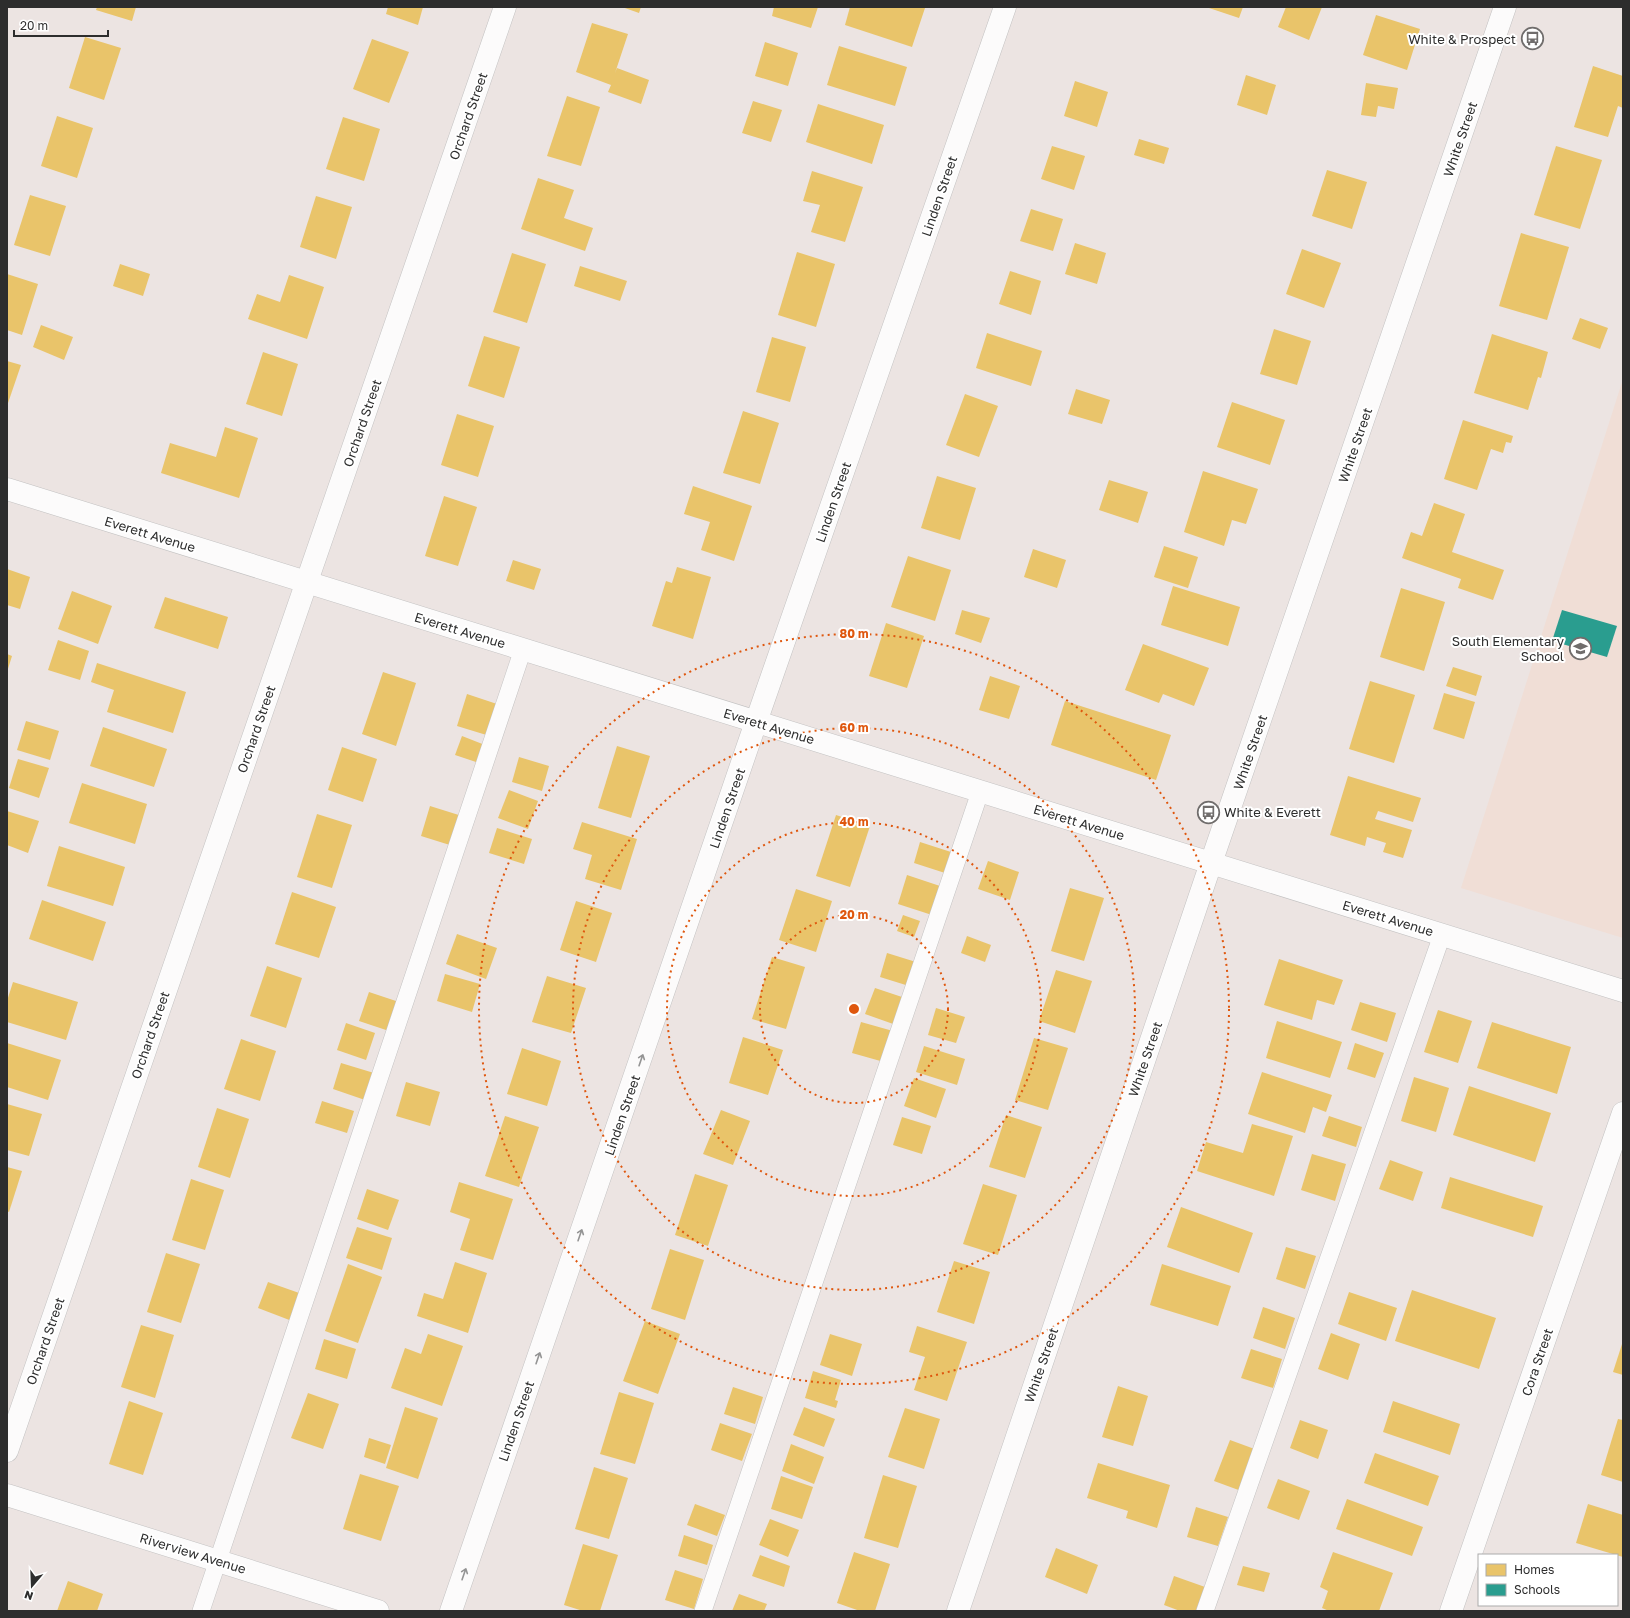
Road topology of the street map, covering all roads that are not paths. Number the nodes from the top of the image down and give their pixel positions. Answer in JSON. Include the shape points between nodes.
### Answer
{"nodes":[{"id":1,"x":505,"y":7,"type":"edge"},
{"id":2,"x":1005,"y":7,"type":"edge"},
{"id":3,"x":1505,"y":7,"type":"edge"},
{"id":4,"x":7,"y":489,"type":"edge"},
{"id":5,"x":307,"y":582,"type":"junction"},
{"id":6,"x":523,"y":649,"type":"junction"},
{"id":7,"x":756,"y":722,"type":"junction"},
{"id":8,"x":980,"y":792,"type":"junction"},
{"id":9,"x":1211,"y":863,"type":"junction"},
{"id":10,"x":1442,"y":935,"type":"junction"},
{"id":11,"x":1623,"y":991,"type":"edge"},
{"id":12,"x":1623,"y":1113,"type":"edge"},
{"id":13,"x":7,"y":1451,"type":"edge"},
{"id":14,"x":7,"y":1495,"type":"edge"},
{"id":15,"x":218,"y":1561,"type":"junction"},
{"id":16,"x":201,"y":1611,"type":"edge"},
{"id":17,"x":378,"y":1611,"type":"edge"},
{"id":18,"x":451,"y":1611,"type":"edge"},
{"id":19,"x":703,"y":1611,"type":"edge"},
{"id":20,"x":958,"y":1611,"type":"edge"},
{"id":21,"x":1205,"y":1611,"type":"edge"},
{"id":22,"x":1451,"y":1611,"type":"edge"}],
"edges":[{"from":1,"to":5,"type":"street","name":"Orchard Street"},
{"from":2,"to":7,"type":"street","name":"Linden Street"},
{"from":3,"to":9,"type":"street","name":"White Street"},
{"from":4,"to":5,"type":"street","name":"Everett Avenue"},
{"from":5,"to":6,"type":"street","name":"Everett Avenue"},
{"from":5,"to":13,"type":"street","name":"Orchard Street"},
{"from":6,"to":7,"type":"street","name":"Everett Avenue"},
{"from":6,"to":15,"type":"lane"},
{"from":7,"to":8,"type":"street","name":"Everett Avenue"},
{"from":18,"to":7,"type":"street","name":"Linden Street","one_way":true},
{"from":8,"to":9,"type":"street","name":"Everett Avenue"},
{"from":8,"to":19,"type":"lane"},
{"from":9,"to":10,"type":"street","name":"Everett Avenue"},
{"from":9,"to":20,"type":"street","name":"White Street"},
{"from":10,"to":11,"type":"street","name":"Everett Avenue"},
{"from":10,"to":21,"type":"lane"},
{"from":12,"to":22,"type":"street","name":"Cora Street"},
{"from":14,"to":15,"type":"street","name":"Riverview Avenue"},
{"from":15,"to":16,"type":"lane"},
{"from":15,"to":17,"type":"street","name":"Riverview Avenue"}]}
